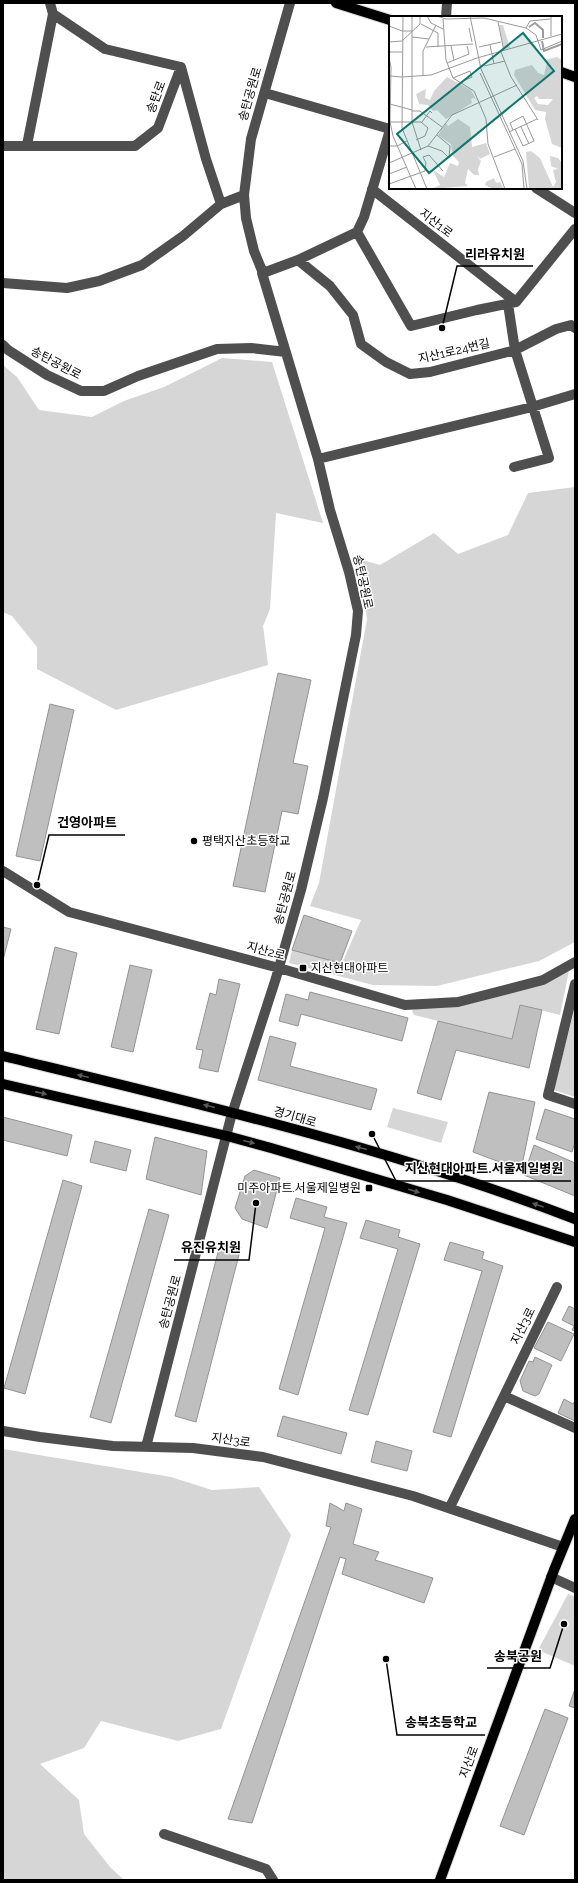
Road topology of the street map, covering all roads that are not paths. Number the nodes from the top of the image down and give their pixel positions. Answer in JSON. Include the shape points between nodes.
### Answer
{"nodes":[{"id":1,"x":50,"y":3,"type":"edge"},
{"id":2,"x":290,"y":3,"type":"edge"},
{"id":3,"x":336,"y":3,"type":"edge"},
{"id":4,"x":447,"y":3,"type":"edge"},
{"id":5,"x":53,"y":14,"type":"junction"},
{"id":6,"x":446,"y":16,"type":"edge"},
{"id":7,"x":389,"y":20,"type":"edge"},
{"id":8,"x":181,"y":67,"type":"junction"},
{"id":9,"x":562,"y":72,"type":"edge"},
{"id":10,"x":575,"y":77,"type":"edge"},
{"id":11,"x":265,"y":92,"type":"junction"},
{"id":12,"x":389,"y":129,"type":"edge"},
{"id":13,"x":389,"y":132,"type":"edge"},
{"id":14,"x":26,"y":145,"type":"junction"},
{"id":15,"x":3,"y":146,"type":"edge"},
{"id":16,"x":372,"y":189,"type":"junction"},
{"id":17,"x":538,"y":189,"type":"edge"},
{"id":18,"x":244,"y":195,"type":"junction"},
{"id":19,"x":222,"y":204,"type":"junction"},
{"id":20,"x":575,"y":213,"type":"edge"},
{"id":21,"x":575,"y":229,"type":"edge"},
{"id":22,"x":357,"y":232,"type":"junction"},
{"id":23,"x":298,"y":260,"type":"junction"},
{"id":24,"x":263,"y":273,"type":"junction"},
{"id":25,"x":3,"y":283,"type":"edge"},
{"id":26,"x":512,"y":303,"type":"junction"},
{"id":27,"x":575,"y":328,"type":"edge"},
{"id":28,"x":3,"y":345,"type":"edge"},
{"id":29,"x":515,"y":350,"type":"junction"},
{"id":30,"x":286,"y":352,"type":"junction"},
{"id":31,"x":575,"y":394,"type":"edge"},
{"id":32,"x":532,"y":407,"type":"junction"},
{"id":33,"x":318,"y":459,"type":"junction"},
{"id":34,"x":514,"y":467,"type":"dead end"},
{"id":35,"x":3,"y":871,"type":"edge"},
{"id":36,"x":575,"y":962,"type":"edge"},
{"id":37,"x":279,"y":968,"type":"junction"},
{"id":38,"x":575,"y":984,"type":"edge"},
{"id":39,"x":3,"y":1056,"type":"edge"},
{"id":40,"x":3,"y":1084,"type":"edge"},
{"id":41,"x":575,"y":1104,"type":"edge"},
{"id":42,"x":233,"y":1112,"type":"junction"},
{"id":43,"x":227,"y":1136,"type":"junction"},
{"id":44,"x":575,"y":1218,"type":"edge"},
{"id":45,"x":575,"y":1242,"type":"edge"},
{"id":46,"x":557,"y":1287,"type":"dead end"},
{"id":47,"x":504,"y":1396,"type":"junction"},
{"id":48,"x":575,"y":1428,"type":"edge"},
{"id":49,"x":3,"y":1431,"type":"edge"},
{"id":50,"x":146,"y":1447,"type":"junction"},
{"id":51,"x":450,"y":1507,"type":"junction"},
{"id":52,"x":575,"y":1519,"type":"edge"},
{"id":53,"x":563,"y":1547,"type":"junction"},
{"id":54,"x":551,"y":1577,"type":"junction"},
{"id":55,"x":575,"y":1588,"type":"edge"},
{"id":56,"x":164,"y":1834,"type":"dead end"},
{"id":57,"x":273,"y":1880,"type":"edge"},
{"id":58,"x":440,"y":1880,"type":"edge"}],
"edges":[{"from":1,"to":5,"type":"street"},
{"from":2,"to":11,"type":"street","name":"송탄공원로"},
{"from":3,"to":7,"type":"main road"},
{"from":4,"to":6,"type":"street"},
{"from":5,"to":8,"type":"street","name":"송탄로","via":[[104,49]]},
{"from":5,"to":14,"type":"street"},
{"from":8,"to":14,"type":"street","name":"송탄로","via":[[158,128],[135,146]]},
{"from":8,"to":19,"type":"street","via":[[206,159]]},
{"from":9,"to":10,"type":"main road"},
{"from":11,"to":12,"type":"street"},
{"from":11,"to":18,"type":"street","name":"송탄공원로","via":[[251,139]]},
{"from":13,"to":16,"type":"street"},
{"from":14,"to":15,"type":"street","name":"송탄로"},
{"from":16,"to":22,"type":"street"},
{"from":16,"to":26,"type":"street","name":"지산1로"},
{"from":17,"to":20,"type":"street"},
{"from":18,"to":19,"type":"street"},
{"from":18,"to":24,"type":"street","name":"송탄공원로","via":[[246,218]]},
{"from":19,"to":25,"type":"street","via":[[183,236],[142,264],[100,281],[68,288]]},
{"from":21,"to":26,"type":"street"},
{"from":22,"to":23,"type":"street"},
{"from":22,"to":26,"type":"street","via":[[411,326]]},
{"from":23,"to":24,"type":"street"},
{"from":23,"to":29,"type":"street","name":"지산1로24번길","via":[[330,286],[353,315],[361,344],[386,362],[410,374],[430,372]]},
{"from":24,"to":30,"type":"street","name":"송탄공원로"},
{"from":26,"to":29,"type":"street"},
{"from":27,"to":29,"type":"street","name":"지산1로24번길","via":[[571,325],[556,329]]},
{"from":28,"to":30,"type":"street","name":"송탄공원로","via":[[47,375],[82,391],[104,391],[138,376],[217,349],[251,348]]},
{"from":29,"to":32,"type":"street"},
{"from":30,"to":33,"type":"street","name":"송탄공원로"},
{"from":31,"to":32,"type":"street"},
{"from":32,"to":33,"type":"street"},
{"from":32,"to":34,"type":"street","via":[[549,458]]},
{"from":33,"to":37,"type":"street","name":"송탄공원로","via":[[358,611],[353,656],[323,798]]},
{"from":35,"to":37,"type":"street","name":"지산2로","via":[[69,912]]},
{"from":36,"to":37,"type":"street","name":"지산2로","via":[[543,980],[458,1002],[405,1005]]},
{"from":37,"to":42,"type":"street","name":"송탄공원로"},
{"from":38,"to":41,"type":"street","via":[[548,1095]]},
{"from":42,"to":39,"type":"main road","name":"경기대로","one_way":true},
{"from":40,"to":43,"type":"main road","one_way":true},
{"from":42,"to":43,"type":"street","name":"송탄공원로"},
{"from":44,"to":42,"type":"main road","name":"경기대로","one_way":true,"via":[[392,1157]]},
{"from":43,"to":45,"type":"main road","one_way":true,"via":[[446,1200]]},
{"from":43,"to":50,"type":"street","name":"송탄공원로"},
{"from":46,"to":47,"type":"street","name":"지산3로"},
{"from":47,"to":48,"type":"street"},
{"from":47,"to":51,"type":"street","name":"지산3로"},
{"from":49,"to":50,"type":"street","name":"지산3로","via":[[105,1445]]},
{"from":50,"to":51,"type":"street","name":"지산3로","via":[[192,1448],[263,1457]]},
{"from":51,"to":53,"type":"street","name":"지산3로"},
{"from":52,"to":53,"type":"main road","name":"지산로"},
{"from":53,"to":54,"type":"main road","name":"지산로"},
{"from":54,"to":55,"type":"street"},
{"from":54,"to":58,"type":"main road","name":"지산로"},
{"from":56,"to":57,"type":"street","via":[[266,1869]]}]}
